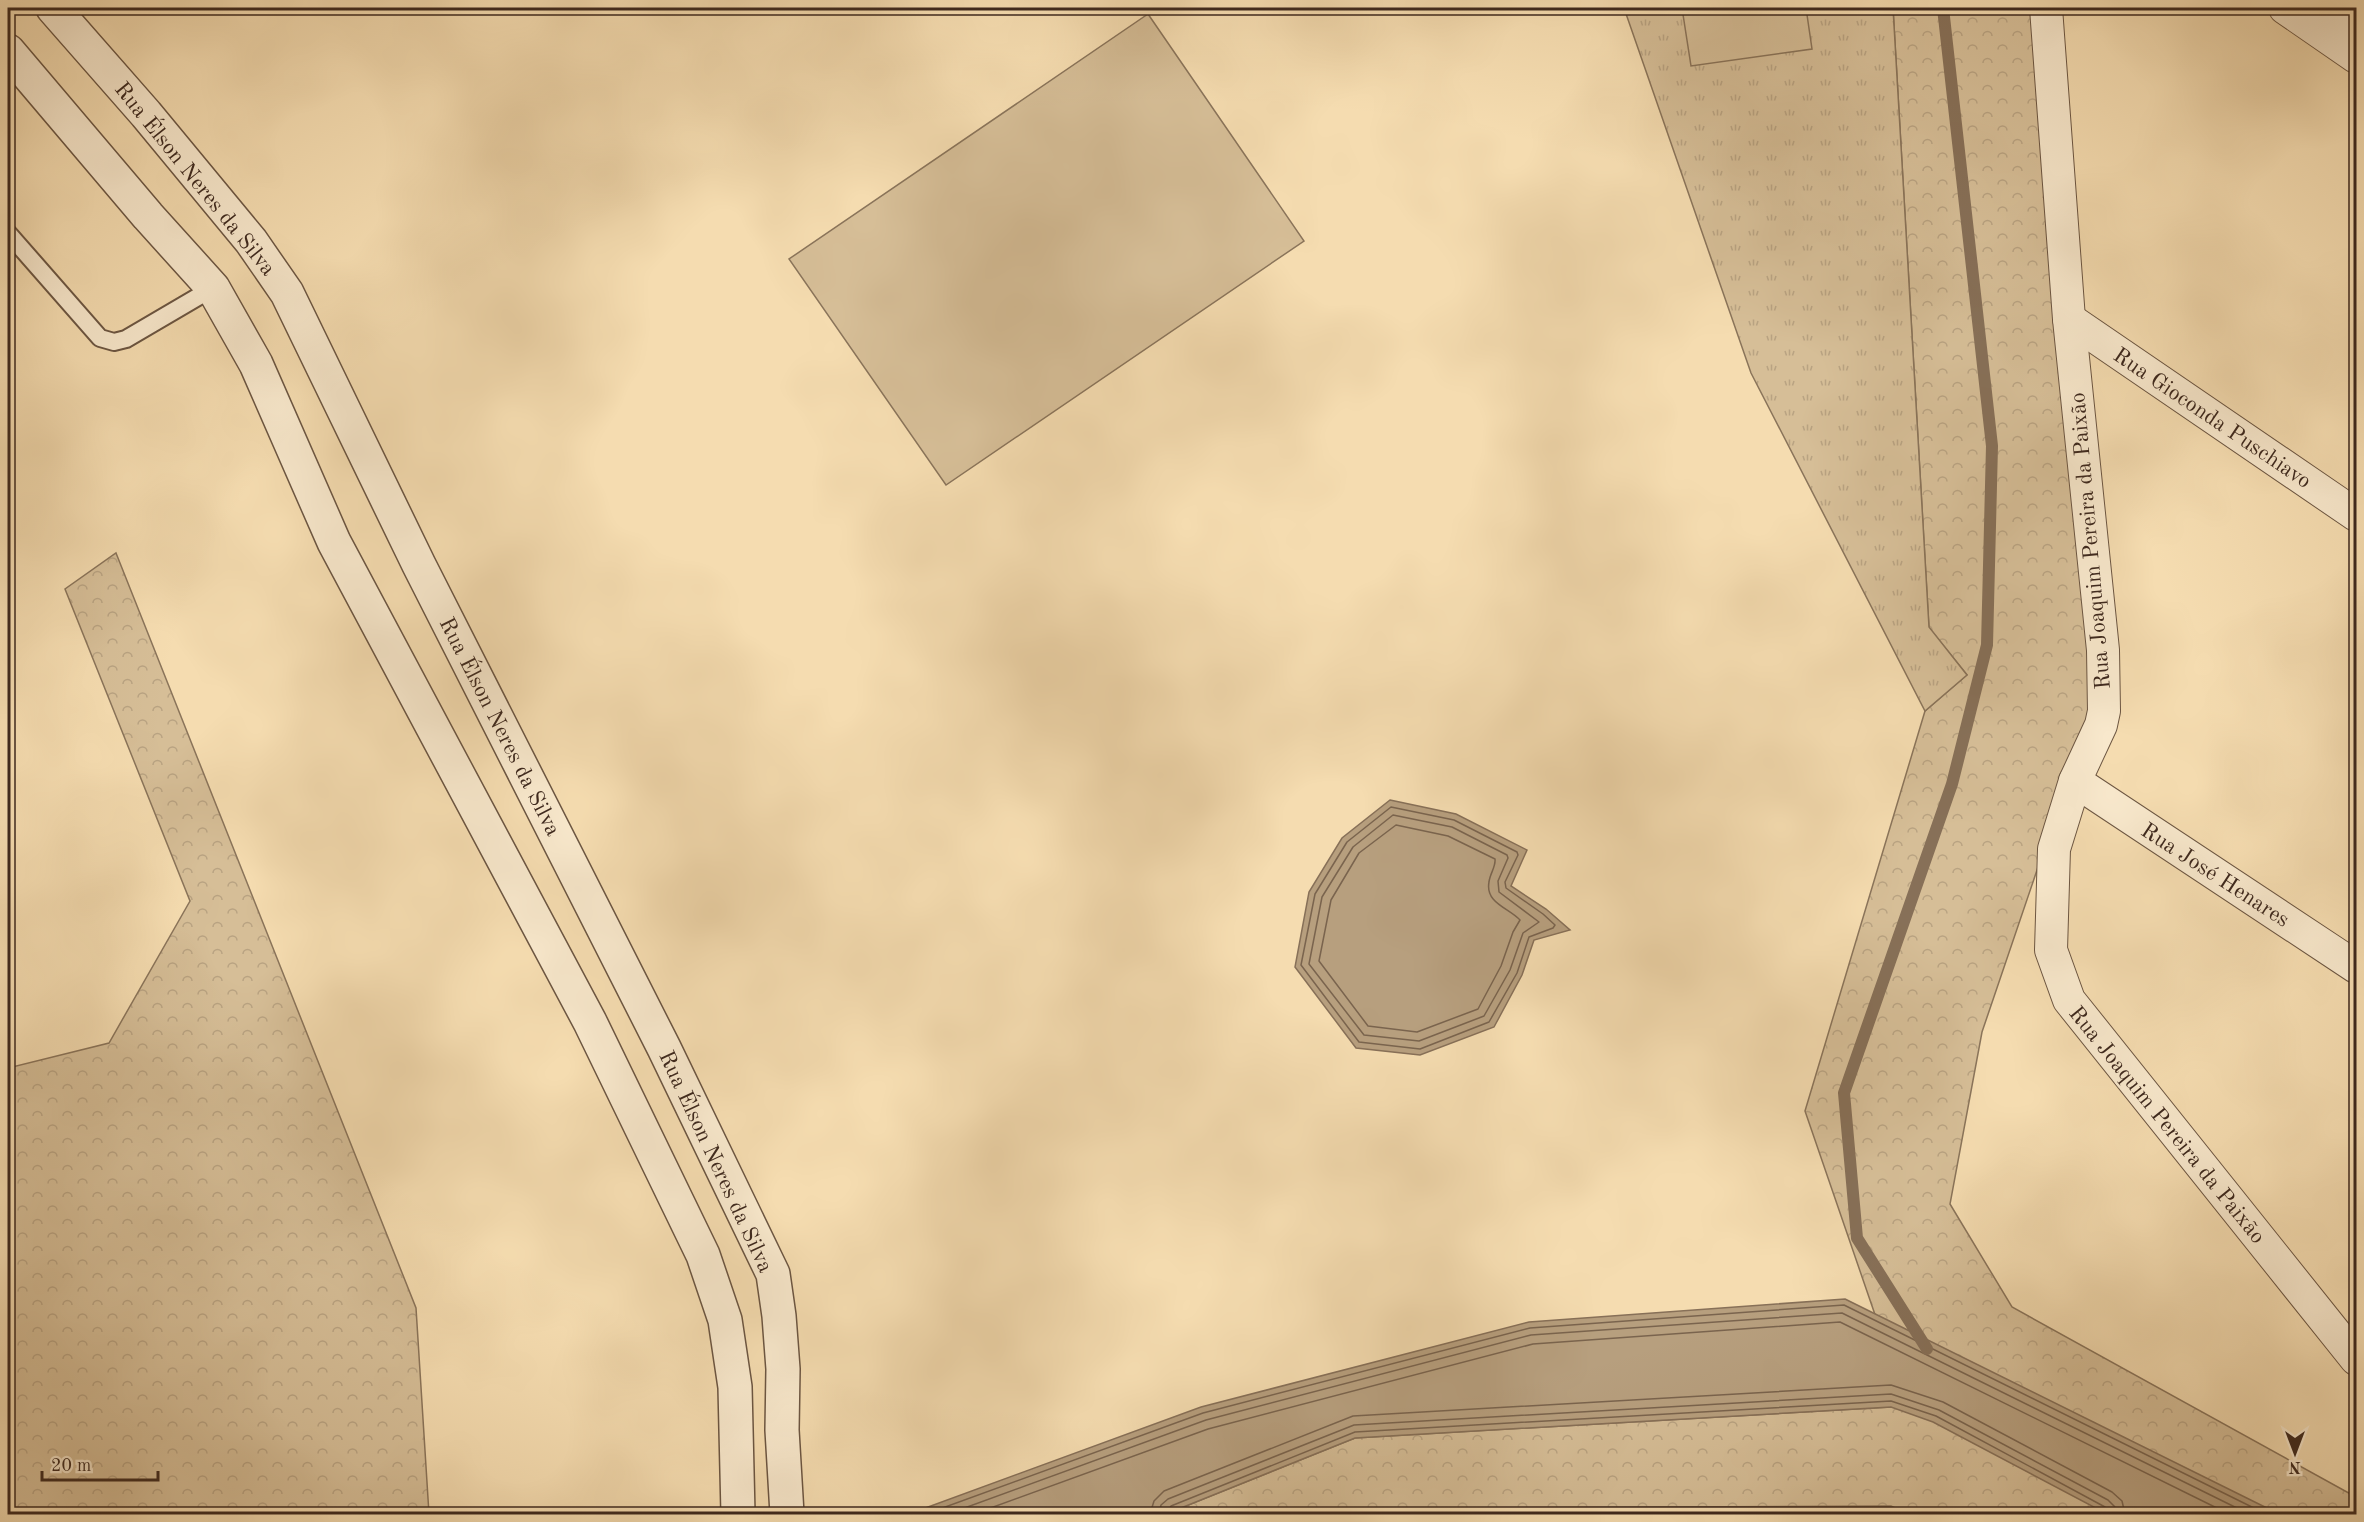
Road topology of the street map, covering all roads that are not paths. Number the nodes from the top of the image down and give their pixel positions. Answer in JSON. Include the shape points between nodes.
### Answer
{"nodes":[{"id":1,"x":53,"y":8,"type":"edge"},
{"id":2,"x":2046,"y":8,"type":"edge"},
{"id":3,"x":2285,"y":8,"type":"edge"},
{"id":4,"x":2343,"y":8,"type":"edge"},
{"id":5,"x":2330,"y":38,"type":"junction"},
{"id":6,"x":8,"y":51,"type":"edge"},
{"id":7,"x":2356,"y":57,"type":"edge"},
{"id":8,"x":8,"y":233,"type":"edge"},
{"id":9,"x":213,"y":288,"type":"junction"},
{"id":10,"x":2069,"y":319,"type":"junction"},
{"id":11,"x":2356,"y":515,"type":"edge"},
{"id":12,"x":2074,"y":781,"type":"junction"},
{"id":13,"x":2356,"y":967,"type":"edge"},
{"id":14,"x":2356,"y":1359,"type":"edge"},
{"id":15,"x":738,"y":1515,"type":"edge"},
{"id":16,"x":787,"y":1515,"type":"edge"}],
"edges":[{"from":1,"to":16,"type":"street","name":"Rua Élson Neres da Silva","via":[[251,241],[287,293],[419,565],[664,1048],[773,1274],[783,1369]]},
{"from":2,"to":10,"type":"street","name":"Rua Joaquim Pereira da Paixão"},
{"from":3,"to":5,"type":"street"},
{"from":4,"to":5,"type":"street"},
{"from":5,"to":7,"type":"street"},
{"from":6,"to":9,"type":"street"},
{"from":8,"to":9,"type":"lane","via":[[100,338],[114,342],[126,339]]},
{"from":9,"to":15,"type":"street","via":[[256,364],[334,542],[590,1022],[703,1255],[725,1320],[735,1387]]},
{"from":10,"to":11,"type":"street","name":"Rua Gioconda Puschiavo"},
{"from":10,"to":12,"type":"street","name":"Rua Joaquim Pereira da Paixão","via":[[2103,650],[2104,711]]},
{"from":12,"to":13,"type":"street","name":"Rua José Henares"},
{"from":12,"to":14,"type":"street","name":"Rua Joaquim Pereira da Paixão","via":[[2054,849],[2051,950],[2069,1000]]}]}
